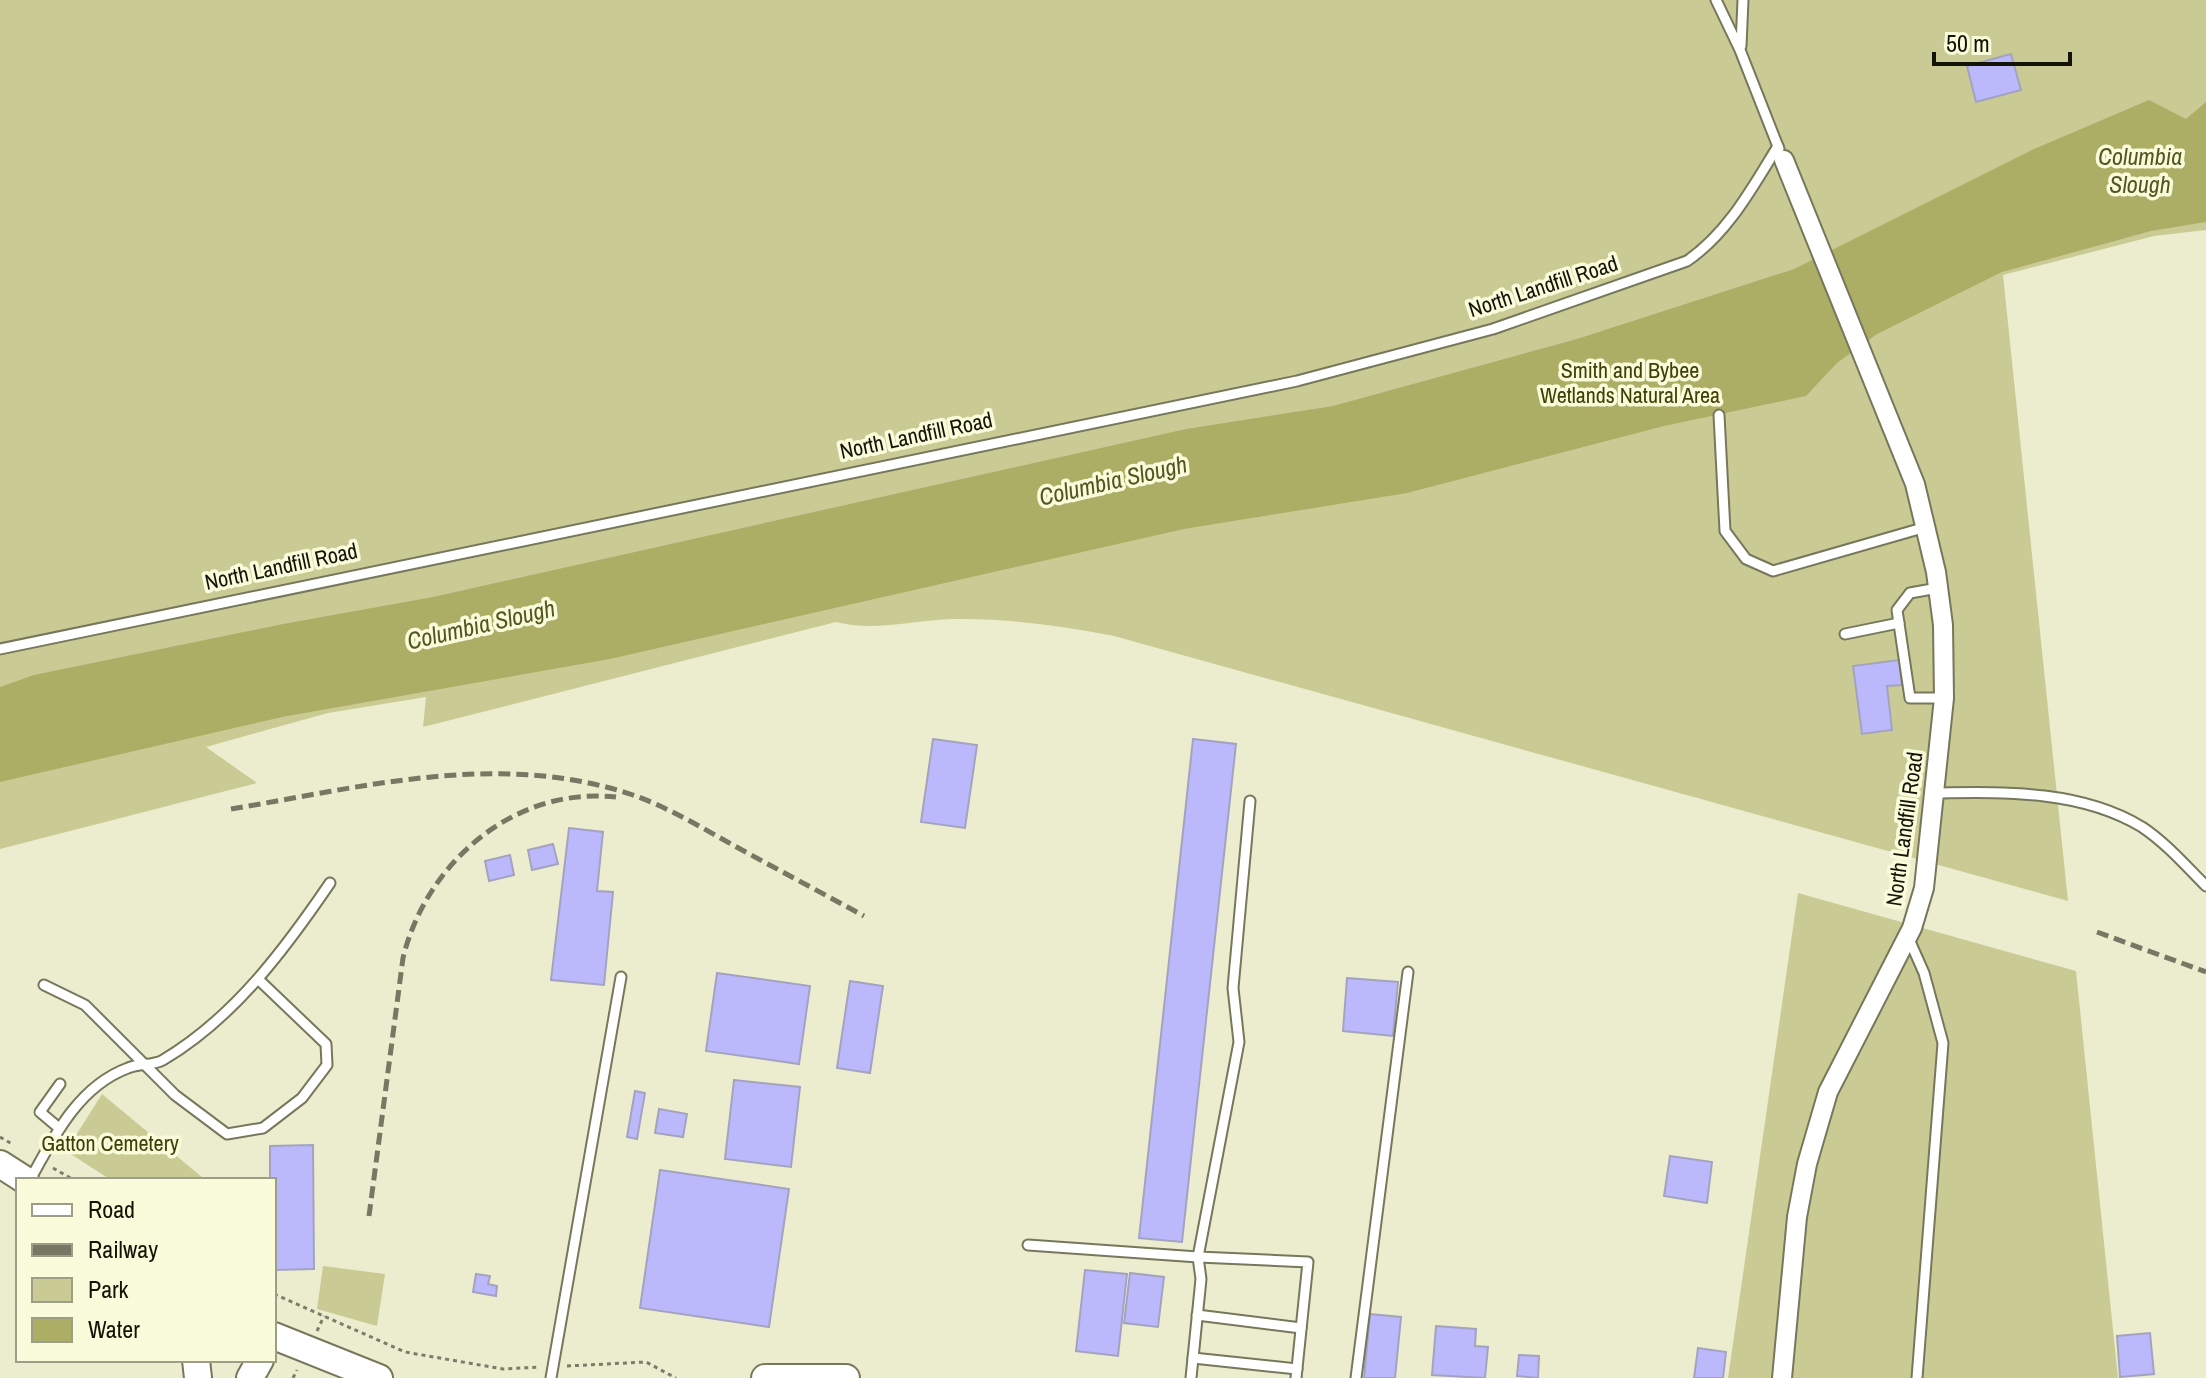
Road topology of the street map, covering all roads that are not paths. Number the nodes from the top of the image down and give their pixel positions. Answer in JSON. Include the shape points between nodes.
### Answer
{"nodes":[{"id":1,"x":1716,"y":0,"type":"edge"},
{"id":2,"x":1743,"y":0,"type":"edge"},
{"id":3,"x":1740,"y":50,"type":"junction"},
{"id":4,"x":1781,"y":153,"type":"junction"},
{"id":5,"x":1719,"y":415,"type":"dead end"},
{"id":6,"x":1927,"y":527,"type":"junction"},
{"id":7,"x":1938,"y":588,"type":"junction"},
{"id":8,"x":1899,"y":623,"type":"junction"},
{"id":9,"x":1845,"y":634,"type":"dead end"},
{"id":10,"x":0,"y":649,"type":"edge"},
{"id":11,"x":1944,"y":698,"type":"junction"},
{"id":12,"x":1936,"y":793,"type":"junction"},
{"id":13,"x":1250,"y":801,"type":"dead end"},
{"id":14,"x":330,"y":883,"type":"dead end"},
{"id":15,"x":2206,"y":886,"type":"edge"},
{"id":16,"x":1908,"y":937,"type":"junction"},
{"id":17,"x":1408,"y":972,"type":"dead end"},
{"id":18,"x":621,"y":977,"type":"dead end"},
{"id":19,"x":258,"y":979,"type":"junction"},
{"id":20,"x":44,"y":985,"type":"dead end"},
{"id":21,"x":145,"y":1064,"type":"junction"},
{"id":22,"x":60,"y":1084,"type":"dead end"},
{"id":23,"x":59,"y":1128,"type":"junction"},
{"id":24,"x":0,"y":1164,"type":"edge"},
{"id":25,"x":24,"y":1178,"type":"edge"},
{"id":26,"x":29,"y":1178,"type":"edge"},
{"id":27,"x":1028,"y":1245,"type":"dead end"},
{"id":28,"x":1198,"y":1257,"type":"junction"},
{"id":29,"x":1197,"y":1315,"type":"junction"},
{"id":30,"x":1301,"y":1328,"type":"junction"},
{"id":31,"x":276,"y":1337,"type":"edge"},
{"id":32,"x":1193,"y":1358,"type":"junction"},
{"id":33,"x":1297,"y":1373,"type":"edge"},
{"id":34,"x":379,"y":1378,"type":"edge"},
{"id":35,"x":551,"y":1378,"type":"edge"},
{"id":36,"x":765,"y":1378,"type":"edge"},
{"id":37,"x":846,"y":1378,"type":"edge"},
{"id":38,"x":1191,"y":1378,"type":"edge"},
{"id":39,"x":1356,"y":1378,"type":"edge"},
{"id":40,"x":1782,"y":1378,"type":"edge"},
{"id":41,"x":1917,"y":1378,"type":"edge"}],
"edges":[{"from":1,"to":3,"type":"lane","name":"North Landfill Road"},
{"from":2,"to":3,"type":"lane","name":"North Landfill Road"},
{"from":3,"to":4,"type":"lane","name":"North Landfill Road"},
{"from":4,"to":6,"type":"street","name":"North Landfill Road","via":[[1894,429]]},
{"from":4,"to":10,"type":"lane","name":"North Landfill Road","via":[[1707,247],[1687,261],[1493,329],[1297,381]]},
{"from":5,"to":6,"type":"lane","via":[[1725,531],[1746,559],[1773,571]]},
{"from":6,"to":7,"type":"street","name":"North Landfill Road"},
{"from":7,"to":8,"type":"lane","via":[[1902,599]]},
{"from":7,"to":11,"type":"street","name":"North Landfill Road"},
{"from":8,"to":9,"type":"lane"},
{"from":8,"to":11,"type":"lane","via":[[1910,698]]},
{"from":11,"to":12,"type":"street","name":"North Landfill Road"},
{"from":12,"to":15,"type":"lane","via":[[2024,793],[2106,811],[2143,828]]},
{"from":12,"to":16,"type":"street","name":"North Landfill Road","via":[[1924,888]]},
{"from":13,"to":28,"type":"lane","via":[[1233,988],[1239,1042]]},
{"from":14,"to":19,"type":"lane"},
{"from":16,"to":40,"type":"street","name":"North Landfill Road","via":[[1828,1092],[1807,1164]]},
{"from":16,"to":41,"type":"lane","via":[[1943,1043]]},
{"from":17,"to":39,"type":"lane"},
{"from":18,"to":35,"type":"lane"},
{"from":19,"to":21,"type":"lane","via":[[172,1053]]},
{"from":19,"to":21,"type":"lane","via":[[326,1044],[327,1065],[302,1098],[273,1121],[263,1128],[227,1134],[175,1095]]},
{"from":20,"to":21,"type":"lane","via":[[85,1005]]},
{"from":21,"to":23,"type":"lane","via":[[94,1085]]},
{"from":22,"to":23,"type":"lane","via":[[40,1112]]},
{"from":23,"to":26,"type":"lane"},
{"from":24,"to":25,"type":"main road"},
{"from":27,"to":28,"type":"lane"},
{"from":28,"to":29,"type":"lane"},
{"from":28,"to":30,"type":"lane","via":[[1308,1262]]},
{"from":29,"to":30,"type":"lane"},
{"from":29,"to":32,"type":"lane"},
{"from":30,"to":33,"type":"lane"},
{"from":31,"to":34,"type":"main road"},
{"from":32,"to":33,"type":"lane"},
{"from":32,"to":38,"type":"lane"},
{"from":36,"to":37,"type":"main road"}]}
